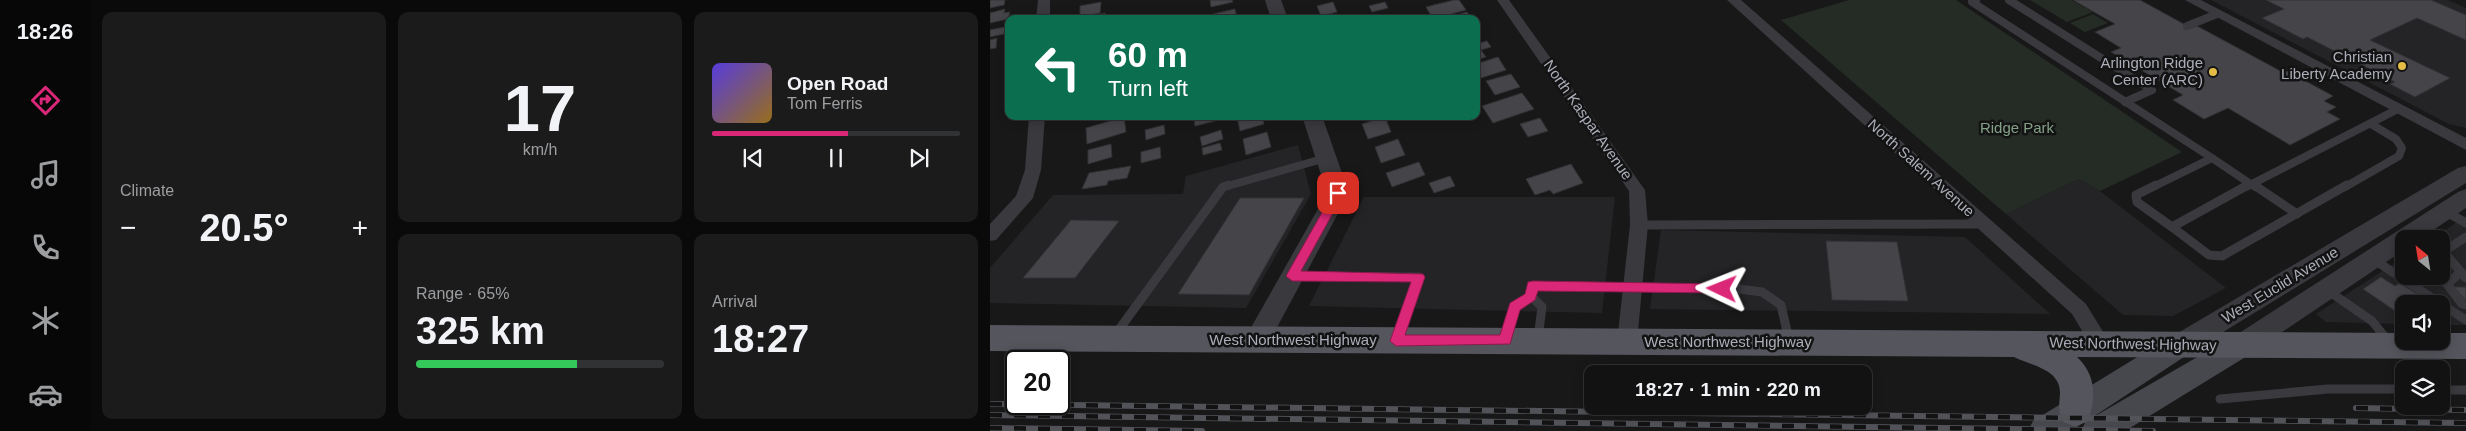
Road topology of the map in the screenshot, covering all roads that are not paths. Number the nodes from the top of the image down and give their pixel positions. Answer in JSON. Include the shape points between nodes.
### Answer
{"nodes":[{"id":1,"x":1044,"y":0,"type":"edge"},
{"id":2,"x":1273,"y":0,"type":"edge"},
{"id":3,"x":1503,"y":0,"type":"edge"},
{"id":4,"x":1733,"y":0,"type":"edge"},
{"id":5,"x":1976,"y":0,"type":"edge"},
{"id":6,"x":2009,"y":0,"type":"edge"},
{"id":7,"x":2191,"y":0,"type":"edge"},
{"id":8,"x":2217,"y":14,"type":"junction"},
{"id":9,"x":1043,"y":15,"type":"edge"},
{"id":10,"x":1279,"y":15,"type":"edge"},
{"id":11,"x":2187,"y":26,"type":"dead end"},
{"id":12,"x":2125,"y":102,"type":"junction"},
{"id":13,"x":2398,"y":109,"type":"junction"},
{"id":14,"x":1037,"y":120,"type":"edge"},
{"id":15,"x":1313,"y":120,"type":"edge"},
{"id":16,"x":2371,"y":124,"type":"junction"},
{"id":17,"x":2466,"y":145,"type":"edge"},
{"id":18,"x":1326,"y":158,"type":"junction"},
{"id":19,"x":2212,"y":158,"type":"junction"},
{"id":20,"x":2466,"y":173,"type":"edge"},
{"id":21,"x":2251,"y":184,"type":"junction"},
{"id":22,"x":2466,"y":197,"type":"edge"},
{"id":23,"x":2445,"y":211,"type":"junction"},
{"id":24,"x":2297,"y":214,"type":"junction"},
{"id":25,"x":2466,"y":222,"type":"edge"},
{"id":26,"x":1985,"y":224,"type":"junction"},
{"id":27,"x":1639,"y":225,"type":"junction"},
{"id":28,"x":2172,"y":227,"type":"junction"},
{"id":29,"x":990,"y":235,"type":"edge"},
{"id":30,"x":2466,"y":237,"type":"edge"},
{"id":31,"x":2450,"y":247,"type":"edge"},
{"id":32,"x":2373,"y":259,"type":"junction"},
{"id":33,"x":2450,"y":261,"type":"edge"},
{"id":34,"x":2463,"y":275,"type":"edge"},
{"id":35,"x":1292,"y":276,"type":"junction"},
{"id":36,"x":1632,"y":287,"type":"junction"},
{"id":37,"x":2327,"y":290,"type":"junction"},
{"id":38,"x":2427,"y":295,"type":"edge"},
{"id":39,"x":1531,"y":296,"type":"junction"},
{"id":40,"x":2466,"y":305,"type":"edge"},
{"id":41,"x":2450,"y":310,"type":"edge"},
{"id":42,"x":2466,"y":320,"type":"edge"},
{"id":43,"x":990,"y":338,"type":"edge"},
{"id":44,"x":1112,"y":340,"type":"junction"},
{"id":45,"x":1257,"y":340,"type":"junction"},
{"id":46,"x":1505,"y":340,"type":"junction"},
{"id":47,"x":1538,"y":340,"type":"junction"},
{"id":48,"x":1396,"y":341,"type":"junction"},
{"id":49,"x":1626,"y":342,"type":"junction"},
{"id":50,"x":1790,"y":342,"type":"junction"},
{"id":51,"x":2010,"y":343,"type":"junction"},
{"id":52,"x":2100,"y":343,"type":"junction"},
{"id":53,"x":2180,"y":345,"type":"junction"},
{"id":54,"x":2242,"y":345,"type":"junction"},
{"id":55,"x":2392,"y":346,"type":"junction"},
{"id":56,"x":2466,"y":346,"type":"edge"},
{"id":57,"x":2395,"y":389,"type":"edge"},
{"id":58,"x":2450,"y":390,"type":"edge"},
{"id":59,"x":2466,"y":390,"type":"edge"},
{"id":60,"x":2220,"y":399,"type":"dead end"},
{"id":61,"x":2086,"y":421,"type":"edge"},
{"id":62,"x":2044,"y":431,"type":"edge"}],
"edges":[{"from":1,"to":9,"type":"street"},
{"from":2,"to":10,"type":"street"},
{"from":3,"to":27,"type":"street","name":"North Kaspar Avenue","via":[[1637,190]]},
{"from":4,"to":26,"type":"street","name":"North Salem Avenue"},
{"from":5,"to":12,"type":"lane","via":[[1972,2]]},
{"from":6,"to":12,"type":"lane","via":[[2152,90]]},
{"from":7,"to":8,"type":"street"},
{"from":8,"to":11,"type":"lane"},
{"from":8,"to":13,"type":"street"},
{"from":12,"to":19,"type":"lane"},
{"from":13,"to":16,"type":"lane"},
{"from":13,"to":17,"type":"street"},
{"from":14,"to":29,"type":"street","via":[[1033,170],[1024,198]]},
{"from":15,"to":18,"type":"street"},
{"from":16,"to":21,"type":"lane"},
{"from":16,"to":24,"type":"lane","via":[[2396,139],[2402,148],[2399,156]]},
{"from":18,"to":35,"type":"street","via":[[1338,193]]},
{"from":18,"to":44,"type":"lane","via":[[1223,187]]},
{"from":19,"to":21,"type":"lane"},
{"from":19,"to":28,"type":"lane","via":[[2136,195],[2137,202]]},
{"from":20,"to":53,"type":"street","name":"West Euclid Avenue"},
{"from":21,"to":24,"type":"lane"},
{"from":21,"to":28,"type":"lane"},
{"from":22,"to":23,"type":"street","name":"West Euclid Avenue"},
{"from":23,"to":25,"type":"lane"},
{"from":23,"to":32,"type":"street","name":"West Euclid Avenue"},
{"from":24,"to":28,"type":"lane","via":[[2222,256],[2209,255]]},
{"from":26,"to":27,"type":"lane"},
{"from":26,"to":52,"type":"street","name":"North Salem Avenue","via":[[2080,309]]},
{"from":27,"to":36,"type":"street","name":"North Kaspar Avenue"},
{"from":30,"to":31,"type":"lane"},
{"from":32,"to":37,"type":"street","name":"West Euclid Avenue"},
{"from":32,"to":38,"type":"lane"},
{"from":33,"to":34,"type":"lane"},
{"from":34,"to":40,"type":"lane","via":[[2447,284]]},
{"from":35,"to":45,"type":"street"},
{"from":35,"to":48,"type":"lane","via":[[1419,277]]},
{"from":36,"to":39,"type":"lane","via":[[1533,286]]},
{"from":36,"to":49,"type":"street","name":"North Kaspar Avenue"},
{"from":36,"to":50,"type":"lane","via":[[1762,292],[1781,305]]},
{"from":37,"to":54,"type":"street","name":"West Euclid Avenue"},
{"from":37,"to":55,"type":"lane","via":[[2372,321]]},
{"from":39,"to":46,"type":"lane","via":[[1515,307]]},
{"from":39,"to":47,"type":"lane","via":[[1542,307]]},
{"from":41,"to":42,"type":"lane"},
{"from":43,"to":44,"type":"main road","name":"West Northwest Highway"},
{"from":44,"to":45,"type":"main road","name":"West Northwest Highway"},
{"from":45,"to":48,"type":"main road","name":"West Northwest Highway"},
{"from":46,"to":47,"type":"main road","name":"West Northwest Highway"},
{"from":46,"to":48,"type":"main road","name":"West Northwest Highway"},
{"from":47,"to":49,"type":"main road","name":"West Northwest Highway"},
{"from":49,"to":50,"type":"main road","name":"West Northwest Highway"},
{"from":50,"to":51,"type":"main road","name":"West Northwest Highway"},
{"from":51,"to":52,"type":"main road","name":"West Northwest Highway"},
{"from":51,"to":61,"type":"main road","via":[[2045,353],[2073,374]]},
{"from":52,"to":53,"type":"main road","name":"West Northwest Highway"},
{"from":53,"to":54,"type":"main road","name":"West Northwest Highway"},
{"from":53,"to":61,"type":"main road","name":"West Euclid Avenue"},
{"from":54,"to":55,"type":"main road","name":"West Northwest Highway"},
{"from":54,"to":61,"type":"main road","name":"West Euclid Avenue"},
{"from":55,"to":56,"type":"main road","name":"West Northwest Highway"},
{"from":57,"to":60,"type":"lane","via":[[2328,388]]},
{"from":58,"to":59,"type":"lane"},
{"from":61,"to":62,"type":"main road","name":"West Euclid Avenue"}]}
